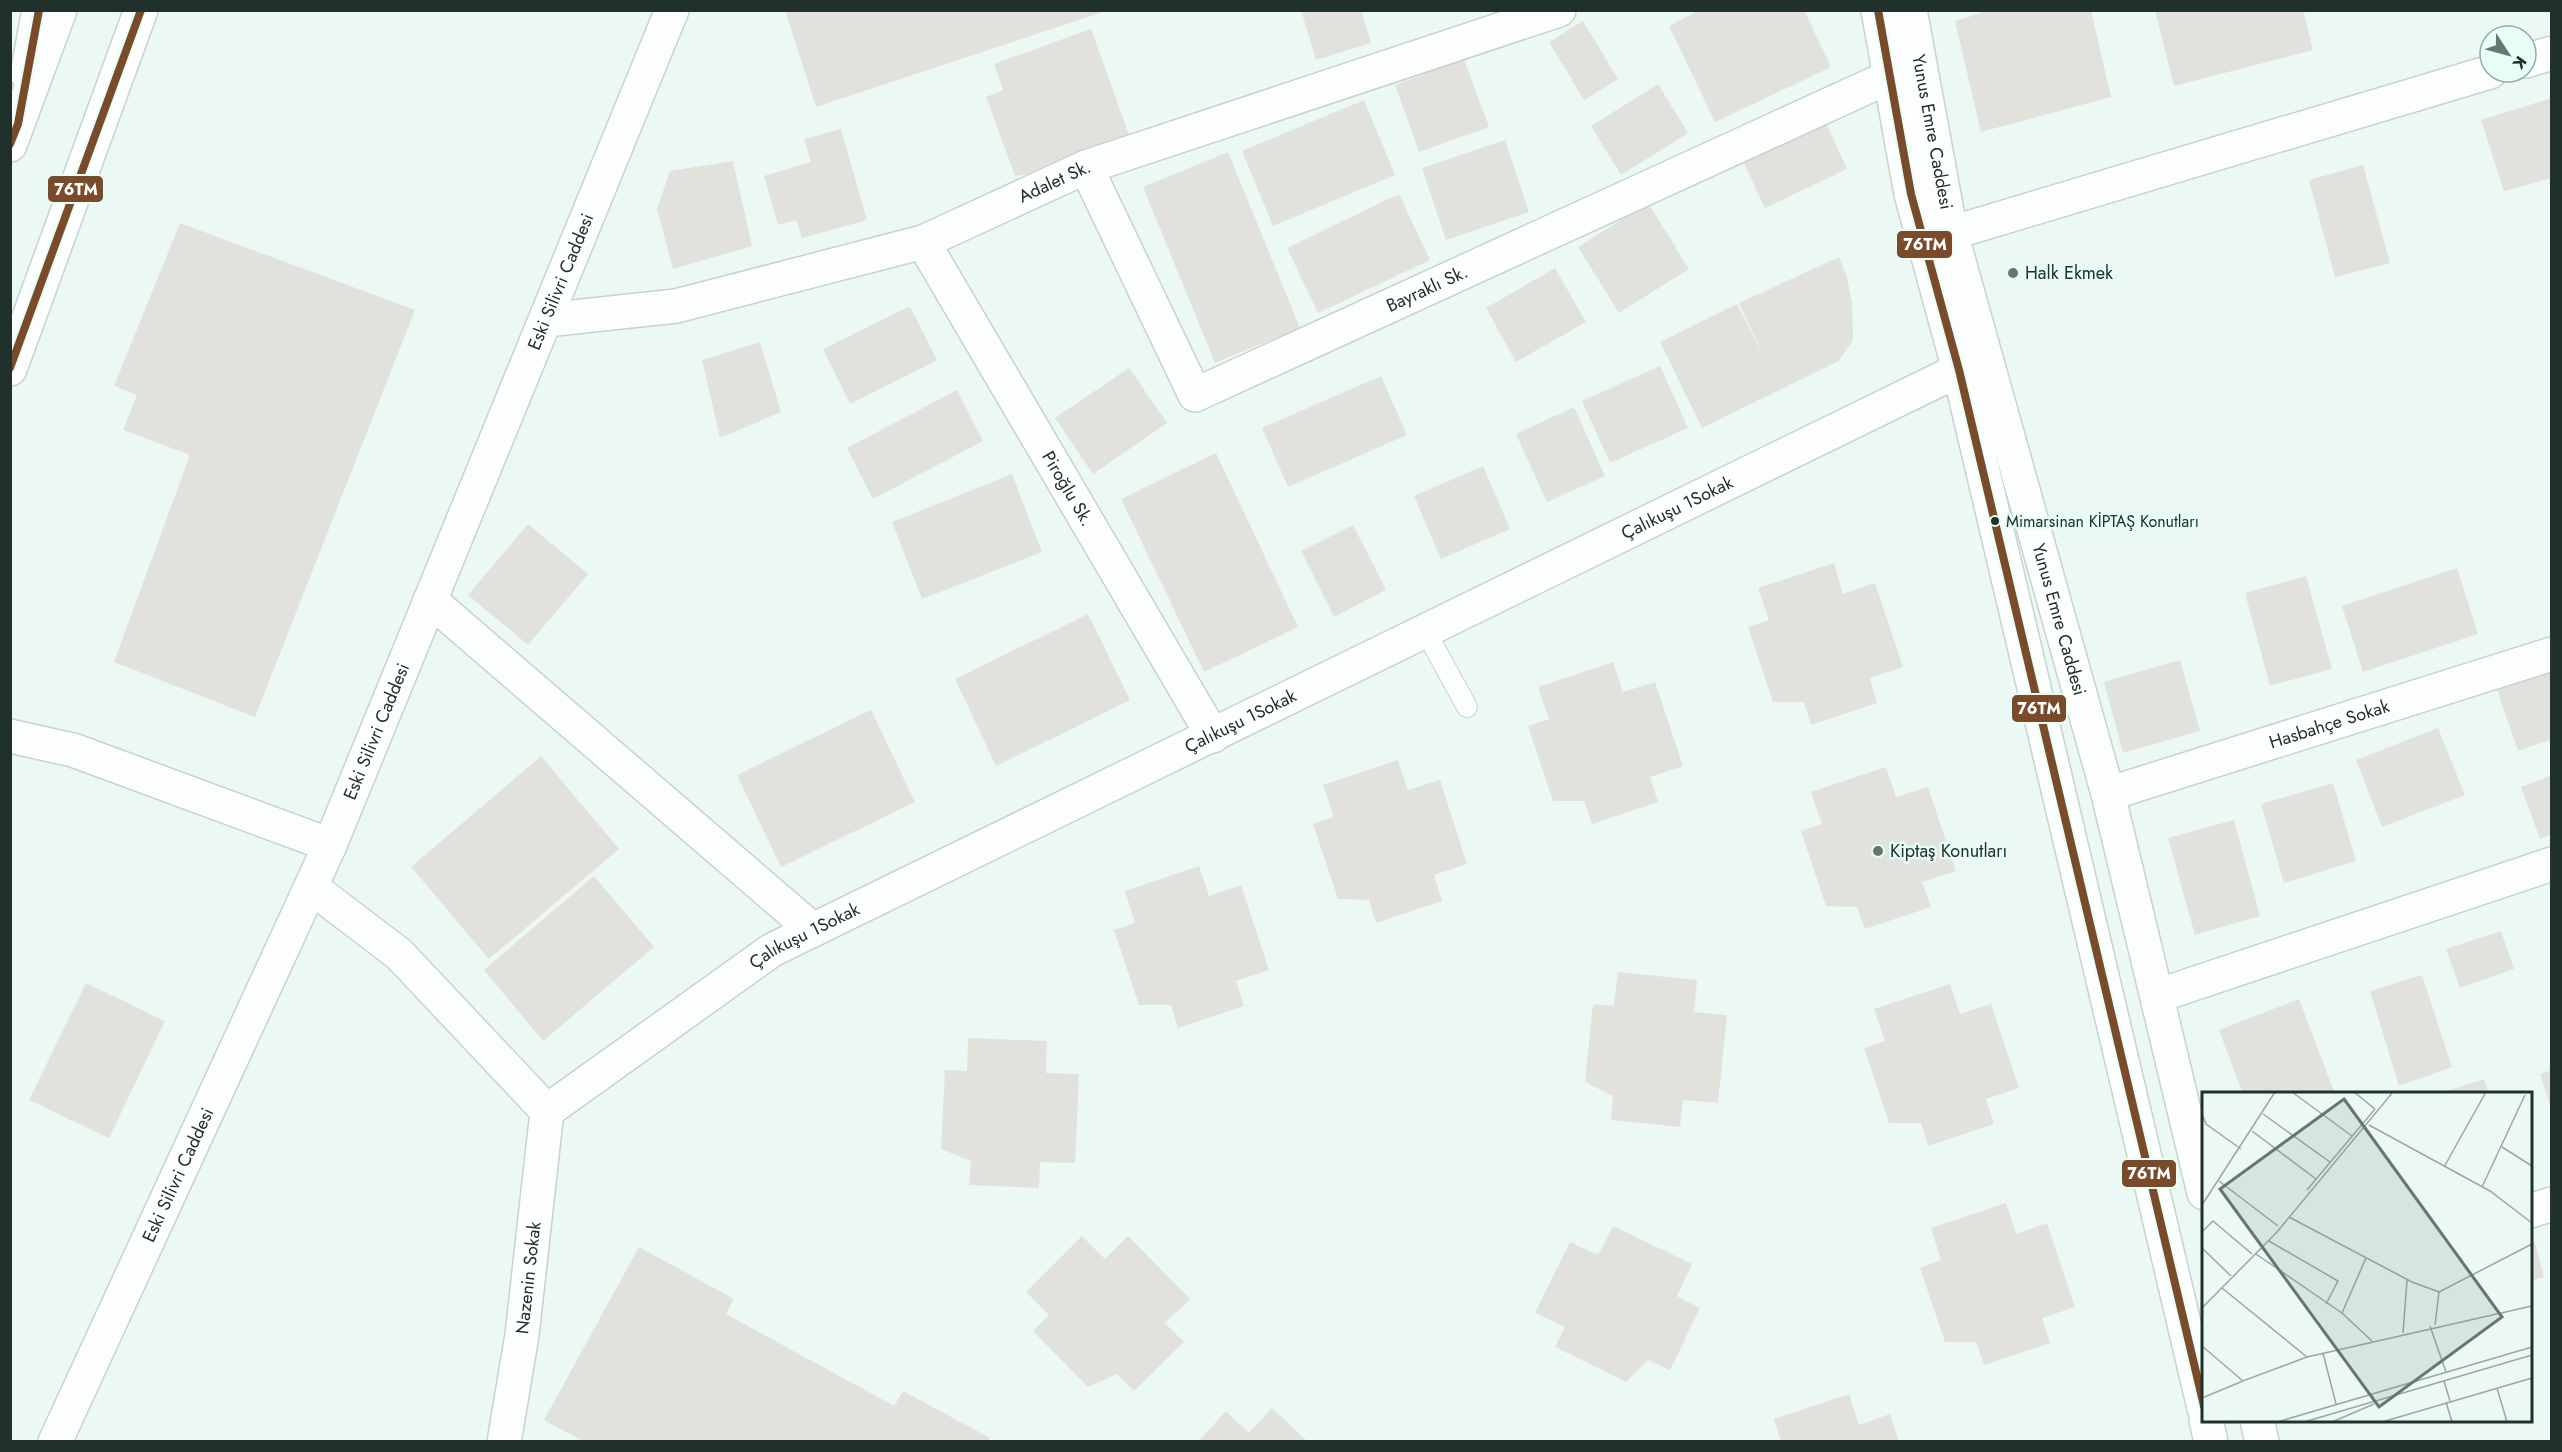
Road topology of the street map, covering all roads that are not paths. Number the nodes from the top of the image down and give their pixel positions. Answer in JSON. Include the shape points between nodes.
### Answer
{"nodes":[{"id":1,"x":39,"y":10,"type":"edge"},
{"id":2,"x":60,"y":10,"type":"edge"},
{"id":3,"x":141,"y":10,"type":"edge"},
{"id":4,"x":672,"y":10,"type":"edge"},
{"id":5,"x":1559,"y":10,"type":"edge"},
{"id":6,"x":1878,"y":10,"type":"edge"},
{"id":7,"x":1910,"y":10,"type":"edge"},
{"id":8,"x":2478,"y":76,"type":"edge"},
{"id":9,"x":1889,"y":77,"type":"junction"},
{"id":10,"x":14,"y":135,"type":"edge"},
{"id":11,"x":1086,"y":168,"type":"junction"},
{"id":12,"x":1951,"y":233,"type":"junction"},
{"id":13,"x":923,"y":242,"type":"junction"},
{"id":14,"x":546,"y":320,"type":"junction"},
{"id":15,"x":10,"y":369,"type":"edge"},
{"id":16,"x":1959,"y":370,"type":"junction"},
{"id":17,"x":430,"y":600,"type":"junction"},
{"id":18,"x":1426,"y":632,"type":"junction"},
{"id":19,"x":2552,"y":654,"type":"edge"},
{"id":20,"x":1467,"y":707,"type":"dead end"},
{"id":21,"x":10,"y":736,"type":"edge"},
{"id":22,"x":1214,"y":736,"type":"junction"},
{"id":23,"x":2108,"y":794,"type":"junction"},
{"id":24,"x":330,"y":845,"type":"junction"},
{"id":25,"x":2552,"y":864,"type":"edge"},
{"id":26,"x":311,"y":887,"type":"junction"},
{"id":27,"x":813,"y":930,"type":"junction"},
{"id":28,"x":2157,"y":996,"type":"junction"},
{"id":29,"x":547,"y":1111,"type":"junction"},
{"id":30,"x":2202,"y":1184,"type":"edge"},
{"id":31,"x":2552,"y":1204,"type":"edge"},
{"id":32,"x":2532,"y":1210,"type":"edge"},
{"id":33,"x":2202,"y":1400,"type":"edge"},
{"id":34,"x":2206,"y":1422,"type":"edge"},
{"id":35,"x":2257,"y":1422,"type":"edge"},
{"id":36,"x":55,"y":1442,"type":"edge"},
{"id":37,"x":504,"y":1442,"type":"edge"},
{"id":38,"x":2211,"y":1442,"type":"edge"},
{"id":39,"x":2262,"y":1442,"type":"edge"}],
"edges":[{"from":1,"to":10,"type":"main road"},
{"from":2,"to":10,"type":"main road"},
{"from":3,"to":15,"type":"main road"},
{"from":4,"to":14,"type":"main road","name":"Eski Silivri Caddesi"},
{"from":5,"to":11,"type":"main road","name":"Adalet Sk."},
{"from":6,"to":9,"type":"main road"},
{"from":7,"to":12,"type":"main road","name":"Yunus Emre Caddesi"},
{"from":8,"to":12,"type":"main road"},
{"from":9,"to":11,"type":"main road","name":"Bayraklı Sk.","via":[[1195,394]]},
{"from":9,"to":16,"type":"main road","via":[[1911,194]]},
{"from":11,"to":13,"type":"main road","name":"Adalet Sk."},
{"from":12,"to":23,"type":"main road","name":"Yunus Emre Caddesi"},
{"from":13,"to":14,"type":"main road","name":"Adalet Sk.","via":[[676,306]]},
{"from":13,"to":22,"type":"main road","name":"Piroğlu Sk."},
{"from":14,"to":17,"type":"main road","name":"Eski Silivri Caddesi"},
{"from":16,"to":18,"type":"main road","name":"Çalıkuşu 1Sokak"},
{"from":16,"to":33,"type":"main road"},
{"from":17,"to":24,"type":"main road","name":"Eski Silivri Caddesi"},
{"from":17,"to":27,"type":"main road"},
{"from":18,"to":20,"type":"lane"},
{"from":18,"to":22,"type":"main road","name":"Çalıkuşu 1Sokak"},
{"from":19,"to":23,"type":"main road","name":"Hasbahçe Sokak"},
{"from":21,"to":24,"type":"main road","via":[[73,750]]},
{"from":22,"to":27,"type":"main road","name":"Çalıkuşu 1Sokak"},
{"from":23,"to":28,"type":"main road","name":"Yunus Emre Caddesi"},
{"from":24,"to":26,"type":"main road","name":"Eski Silivri Caddesi"},
{"from":25,"to":28,"type":"main road"},
{"from":26,"to":29,"type":"main road","via":[[399,954]]},
{"from":26,"to":36,"type":"main road","name":"Eski Silivri Caddesi"},
{"from":27,"to":29,"type":"main road","name":"Çalıkuşu 1Sokak","via":[[772,950]]},
{"from":28,"to":30,"type":"main road","name":"Yunus Emre Caddesi"},
{"from":29,"to":37,"type":"main road","name":"Nazenin Sokak","via":[[522,1335]]},
{"from":31,"to":32,"type":"main road"},
{"from":34,"to":38,"type":"main road"},
{"from":35,"to":39,"type":"main road"}]}
